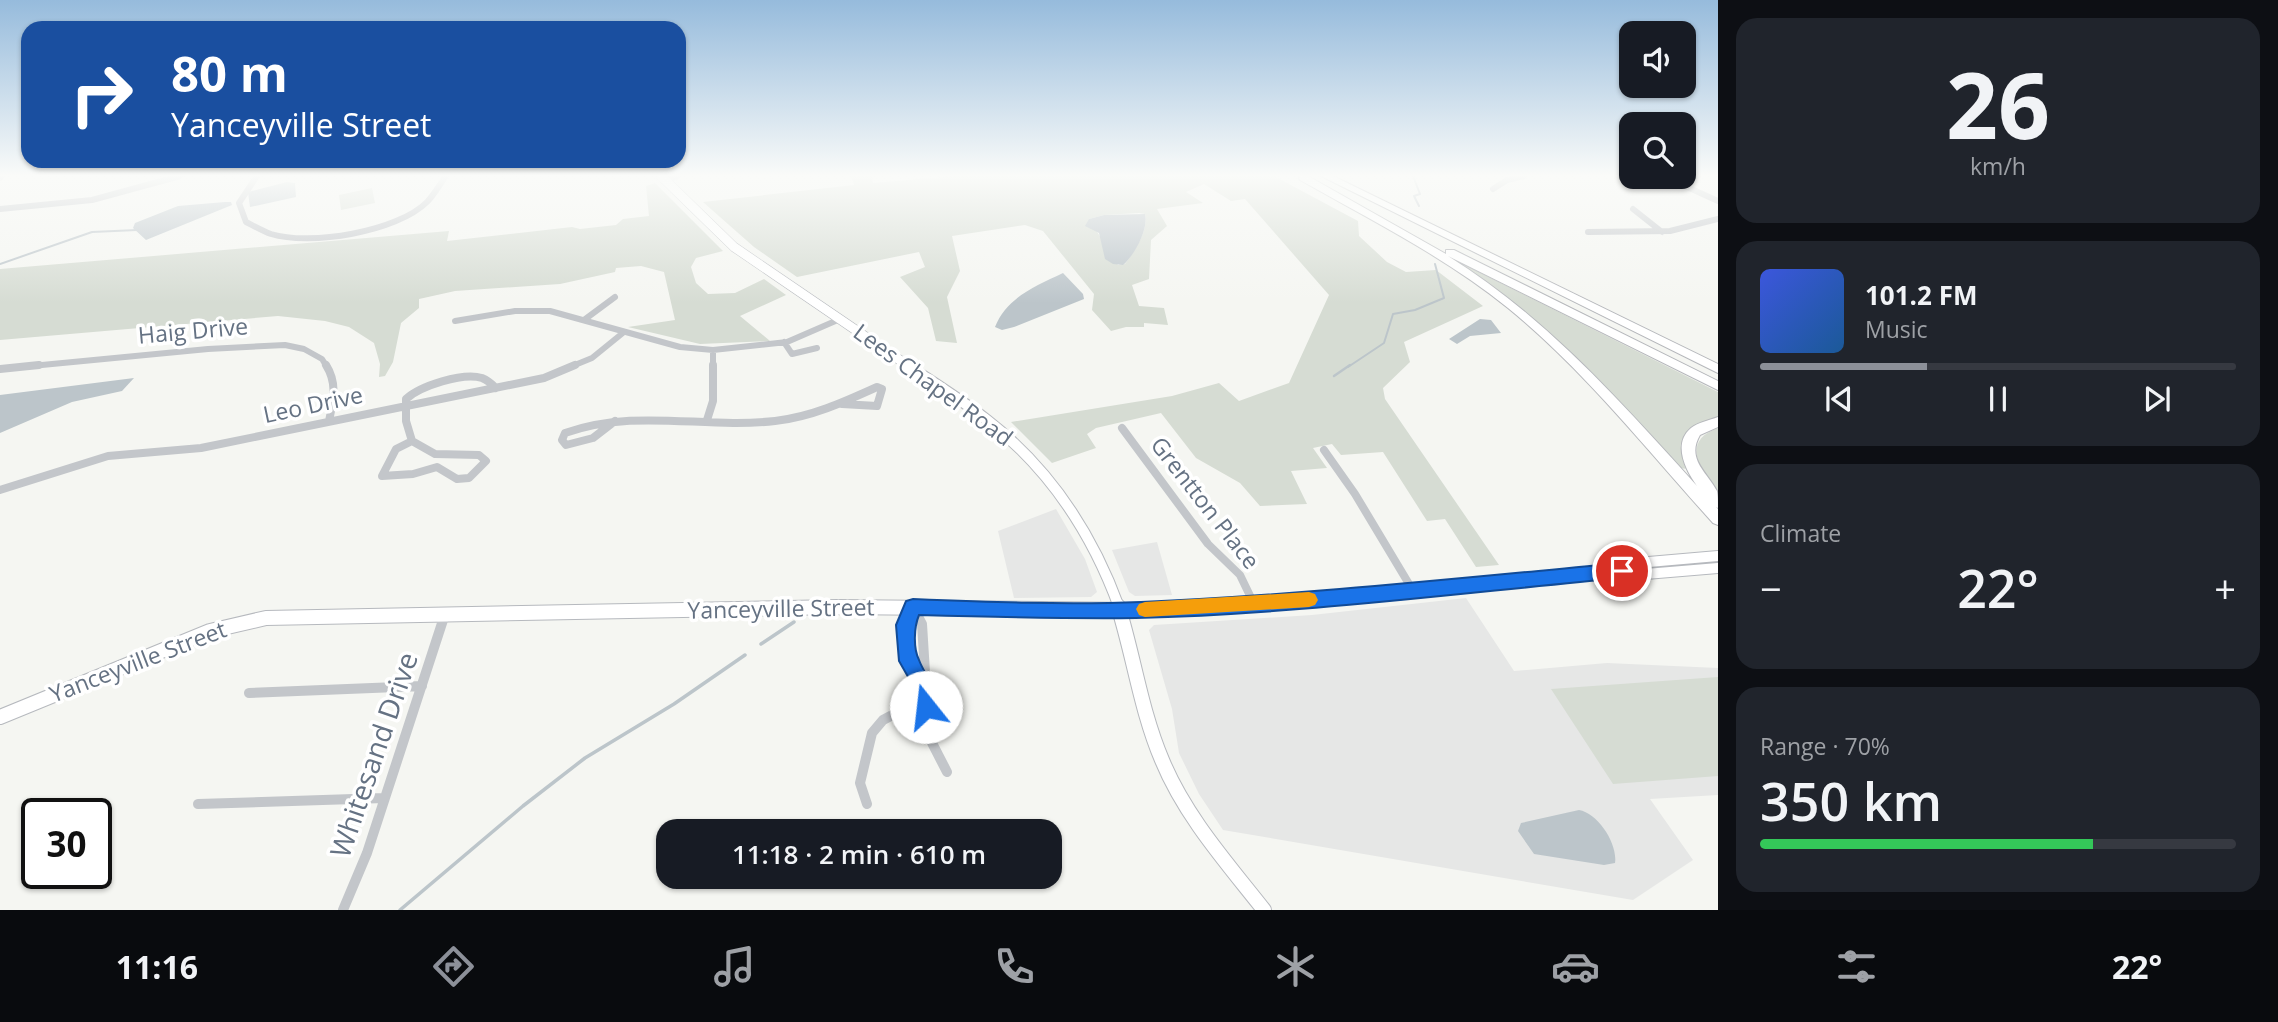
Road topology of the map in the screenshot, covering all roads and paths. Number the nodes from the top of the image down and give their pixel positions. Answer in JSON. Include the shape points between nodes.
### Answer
{"nodes":[{"id":1,"x":242,"y":218,"type":"edge"},
{"id":2,"x":403,"y":218,"type":"edge"},
{"id":3,"x":705,"y":218,"type":"edge"},
{"id":4,"x":1375,"y":218,"type":"edge"},
{"id":5,"x":1384,"y":218,"type":"edge"},
{"id":6,"x":1412,"y":218,"type":"edge"},
{"id":7,"x":1645,"y":218,"type":"edge"},
{"id":8,"x":1718,"y":219,"type":"edge"},
{"id":9,"x":1588,"y":232,"type":"dead end"},
{"id":10,"x":1662,"y":232,"type":"junction"},
{"id":11,"x":615,"y":297,"type":"dead end"},
{"id":12,"x":840,"y":319,"type":"junction"},
{"id":13,"x":584,"y":320,"type":"junction"},
{"id":14,"x":455,"y":321,"type":"dead end"},
{"id":15,"x":624,"y":332,"type":"junction"},
{"id":16,"x":784,"y":342,"type":"junction"},
{"id":17,"x":817,"y":348,"type":"dead end"},
{"id":18,"x":713,"y":350,"type":"junction"},
{"id":19,"x":0,"y":369,"type":"edge"},
{"id":20,"x":1718,"y":369,"type":"edge"},
{"id":21,"x":1718,"y":386,"type":"edge"},
{"id":22,"x":496,"y":388,"type":"junction"},
{"id":23,"x":842,"y":404,"type":"junction"},
{"id":24,"x":405,"y":406,"type":"junction"},
{"id":25,"x":707,"y":420,"type":"junction"},
{"id":26,"x":329,"y":421,"type":"junction"},
{"id":27,"x":615,"y":421,"type":"junction"},
{"id":28,"x":1718,"y":422,"type":"edge"},
{"id":29,"x":1122,"y":428,"type":"dead end"},
{"id":30,"x":412,"y":441,"type":"junction"},
{"id":31,"x":1324,"y":450,"type":"dead end"},
{"id":32,"x":435,"y":454,"type":"junction"},
{"id":33,"x":428,"y":469,"type":"junction"},
{"id":34,"x":0,"y":490,"type":"edge"},
{"id":35,"x":1718,"y":502,"type":"edge"},
{"id":36,"x":1718,"y":519,"type":"edge"},
{"id":37,"x":1718,"y":556,"type":"edge"},
{"id":38,"x":1718,"y":568,"type":"edge"},
{"id":39,"x":1622,"y":571,"type":"junction"},
{"id":40,"x":1412,"y":589,"type":"junction"},
{"id":41,"x":1254,"y":604,"type":"junction"},
{"id":42,"x":913,"y":607,"type":"junction"},
{"id":43,"x":1119,"y":610,"type":"junction"},
{"id":44,"x":445,"y":614,"type":"junction"},
{"id":45,"x":907,"y":647,"type":"junction"},
{"id":46,"x":923,"y":647,"type":"junction"},
{"id":47,"x":422,"y":686,"type":"junction"},
{"id":48,"x":925,"y":687,"type":"junction"},
{"id":49,"x":249,"y":693,"type":"dead end"},
{"id":50,"x":926,"y":707,"type":"junction"},
{"id":51,"x":0,"y":717,"type":"edge"},
{"id":52,"x":947,"y":772,"type":"dead end"},
{"id":53,"x":384,"y":798,"type":"junction"},
{"id":54,"x":198,"y":804,"type":"dead end"},
{"id":55,"x":867,"y":804,"type":"dead end"},
{"id":56,"x":343,"y":910,"type":"edge"},
{"id":57,"x":1264,"y":910,"type":"edge"}],
"edges":[{"from":1,"to":2,"type":"street","via":[[266,235],[304,239],[346,234]]},
{"from":3,"to":12,"type":"main road","name":"Lees Chapel Road","via":[[734,247]]},
{"from":4,"to":36,"type":"highway","via":[[1440,255],[1512,305],[1571,359]]},
{"from":5,"to":21,"type":"highway"},
{"from":6,"to":20,"type":"highway"},
{"from":7,"to":10,"type":"street"},
{"from":8,"to":10,"type":"street"},
{"from":9,"to":10,"type":"street"},
{"from":11,"to":13,"type":"street"},
{"from":12,"to":16,"type":"street"},
{"from":12,"to":43,"type":"main road","name":"Lees Chapel Road","via":[[986,419],[1026,453],[1077,518],[1103,565]]},
{"from":13,"to":14,"type":"street","via":[[529,310]]},
{"from":13,"to":15,"type":"street"},
{"from":15,"to":18,"type":"street","via":[[680,347]]},
{"from":15,"to":22,"type":"street","name":"Leo Drive","via":[[592,358],[568,370]]},
{"from":16,"to":17,"type":"street","via":[[792,354]]},
{"from":16,"to":18,"type":"street"},
{"from":18,"to":25,"type":"street","via":[[713,401]]},
{"from":19,"to":26,"type":"street","name":"Haig Drive","via":[[285,345],[322,359],[332,374],[335,392]]},
{"from":22,"to":24,"type":"street","name":"Leo Drive"},
{"from":22,"to":24,"type":"street","via":[[474,376],[416,389]]},
{"from":23,"to":23,"type":"street","via":[[877,387],[882,388],[877,406]]},
{"from":23,"to":25,"type":"street","via":[[773,421]]},
{"from":24,"to":26,"type":"street","name":"Leo Drive"},
{"from":24,"to":30,"type":"street"},
{"from":25,"to":27,"type":"street"},
{"from":26,"to":34,"type":"street","name":"Leo Drive","via":[[201,448],[108,456]]},
{"from":27,"to":27,"type":"street","via":[[584,425],[565,433],[562,440],[566,445],[578,444],[604,433]]},
{"from":28,"to":35,"type":"highway","via":[[1695,432],[1688,448],[1693,468]]},
{"from":29,"to":41,"type":"street","name":"Grentton Place","via":[[1208,544],[1240,575]]},
{"from":30,"to":32,"type":"street"},
{"from":30,"to":33,"type":"street","via":[[392,451],[382,476]]},
{"from":31,"to":40,"type":"street"},
{"from":32,"to":33,"type":"street"},
{"from":32,"to":33,"type":"street","via":[[480,455],[486,461],[469,478],[457,479],[438,467]]},
{"from":37,"to":39,"type":"main road","name":"Yanceyville Street","via":[[1637,563]]},
{"from":38,"to":39,"type":"main road","name":"Yanceyville Street","via":[[1646,574]]},
{"from":39,"to":40,"type":"main road","name":"Yanceyville Street"},
{"from":40,"to":41,"type":"main road","name":"Yanceyville Street"},
{"from":41,"to":43,"type":"main road","name":"Yanceyville Street"},
{"from":42,"to":43,"type":"main road","name":"Yanceyville Street"},
{"from":42,"to":44,"type":"main road","name":"Yanceyville Street"},
{"from":42,"to":45,"type":"street","via":[[906,625]]},
{"from":42,"to":46,"type":"street","via":[[922,624]]},
{"from":43,"to":57,"type":"main road","name":"Lees Chapel Road","via":[[1151,730],[1171,779],[1205,835]]},
{"from":44,"to":47,"type":"street","name":"Whitesand Drive"},
{"from":44,"to":51,"type":"main road","name":"Yanceyville Street","via":[[254,620],[210,631]]},
{"from":45,"to":46,"type":"street"},
{"from":45,"to":48,"type":"street","via":[[908,661]]},
{"from":46,"to":48,"type":"street"},
{"from":47,"to":49,"type":"street"},
{"from":47,"to":53,"type":"street","name":"Whitesand Drive"},
{"from":48,"to":50,"type":"street"},
{"from":50,"to":52,"type":"street","via":[[929,737]]},
{"from":50,"to":55,"type":"street","via":[[900,711],[872,733],[860,783]]},
{"from":53,"to":54,"type":"street"},
{"from":53,"to":56,"type":"street","name":"Whitesand Drive"}]}
